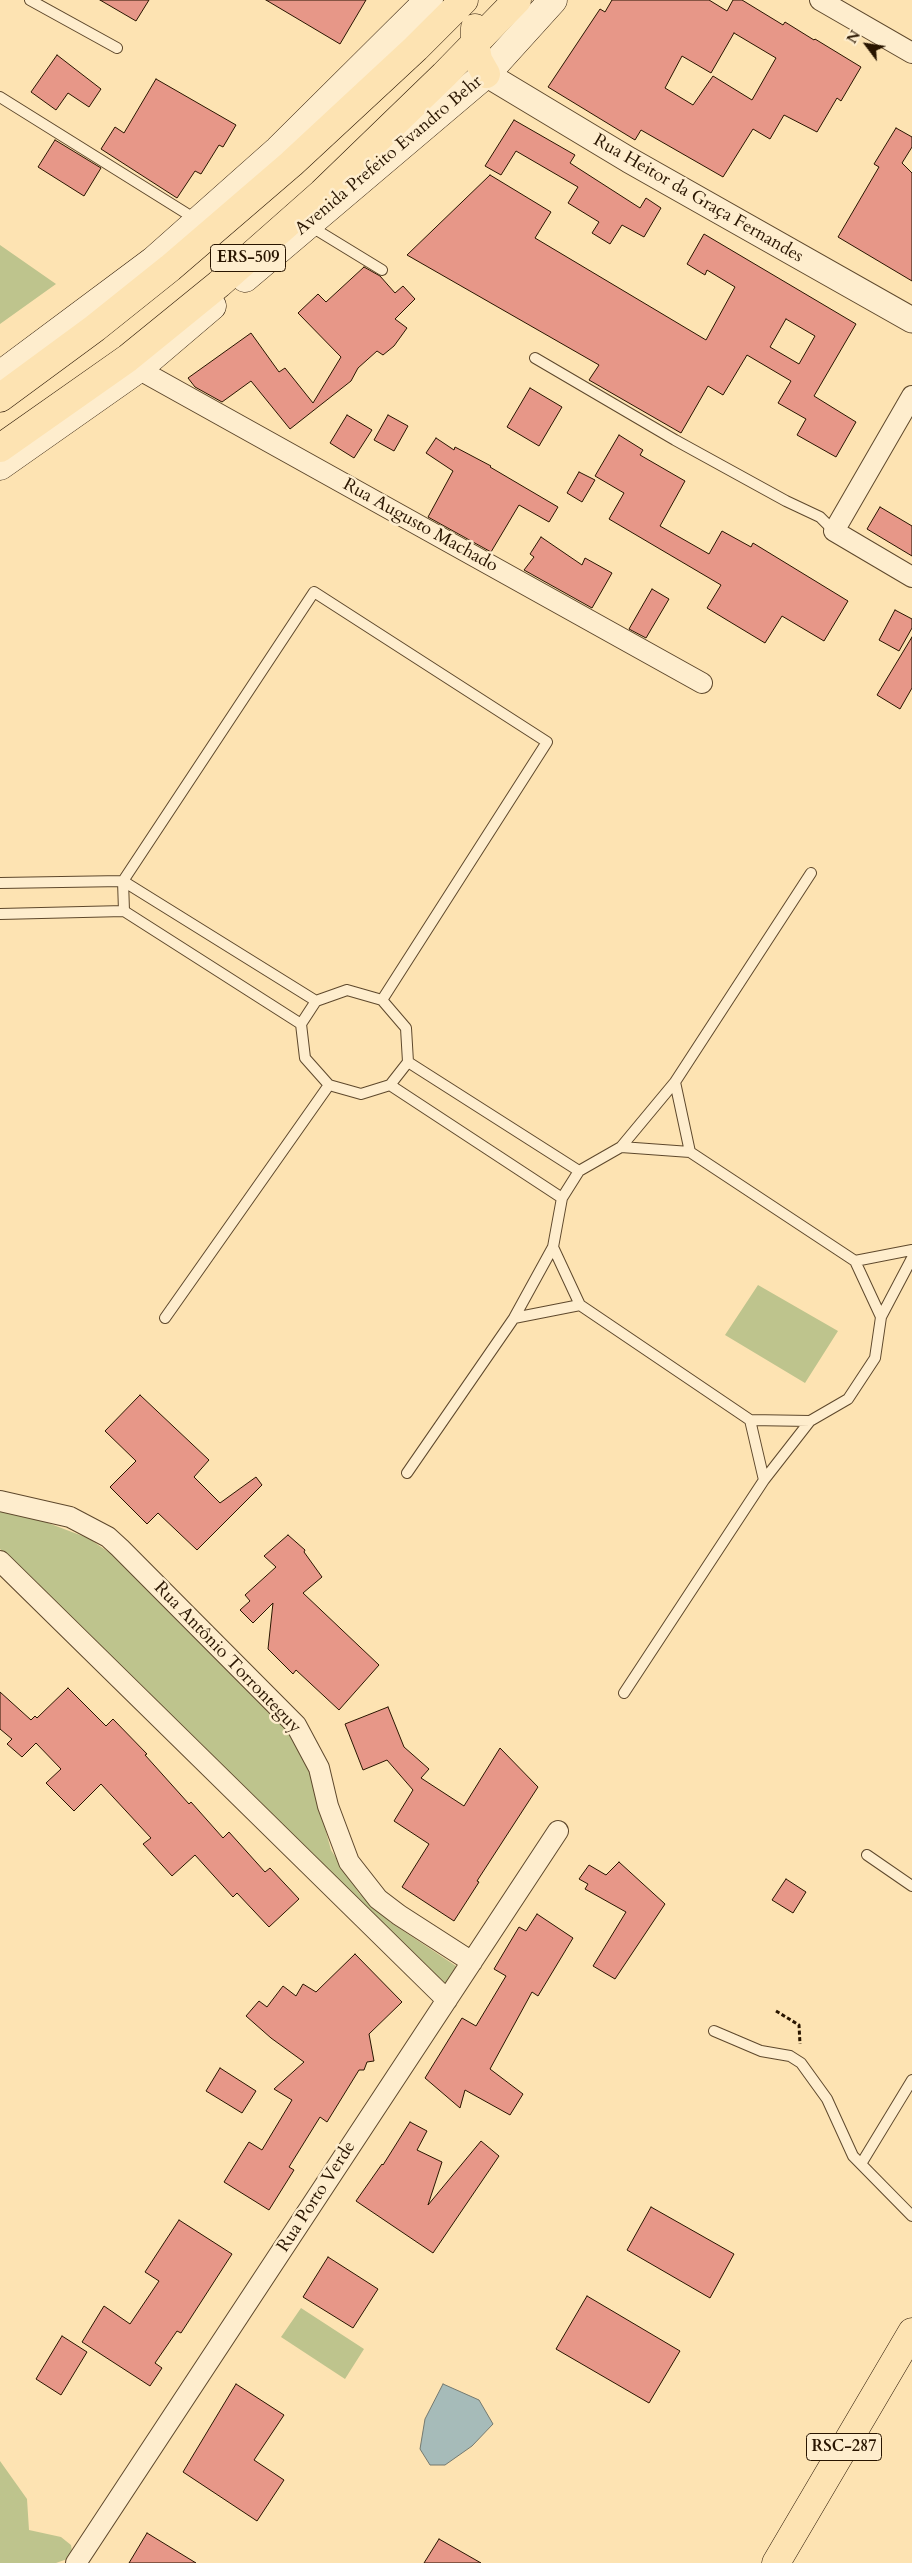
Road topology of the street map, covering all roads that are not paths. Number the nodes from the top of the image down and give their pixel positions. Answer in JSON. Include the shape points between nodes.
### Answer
{"nodes":[{"id":1,"x":30,"y":0,"type":"edge"},
{"id":2,"x":429,"y":0,"type":"edge"},
{"id":3,"x":464,"y":0,"type":"edge"},
{"id":4,"x":478,"y":0,"type":"edge"},
{"id":5,"x":517,"y":0,"type":"edge"},
{"id":6,"x":553,"y":0,"type":"edge"},
{"id":7,"x":820,"y":0,"type":"edge"},
{"id":8,"x":475,"y":43,"type":"junction"},
{"id":9,"x":117,"y":48,"type":"dead end"},
{"id":10,"x":912,"y":53,"type":"edge"},
{"id":11,"x":486,"y":74,"type":"junction"},
{"id":12,"x":0,"y":97,"type":"edge"},
{"id":13,"x":333,"y":204,"type":"junction"},
{"id":14,"x":198,"y":220,"type":"junction"},
{"id":15,"x":308,"y":225,"type":"junction"},
{"id":16,"x":382,"y":270,"type":"dead end"},
{"id":17,"x":219,"y":284,"type":"junction"},
{"id":18,"x":912,"y":320,"type":"edge"},
{"id":19,"x":535,"y":358,"type":"dead end"},
{"id":20,"x":138,"y":369,"type":"junction"},
{"id":21,"x":0,"y":375,"type":"edge"},
{"id":22,"x":912,"y":396,"type":"edge"},
{"id":23,"x":0,"y":398,"type":"edge"},
{"id":24,"x":0,"y":448,"type":"edge"},
{"id":25,"x":0,"y":466,"type":"edge"},
{"id":26,"x":834,"y":531,"type":"junction"},
{"id":27,"x":912,"y":577,"type":"edge"},
{"id":28,"x":702,"y":682,"type":"dead end"},
{"id":29,"x":811,"y":873,"type":"dead end"},
{"id":30,"x":123,"y":881,"type":"junction"},
{"id":31,"x":0,"y":883,"type":"edge"},
{"id":32,"x":124,"y":911,"type":"junction"},
{"id":33,"x":0,"y":914,"type":"edge"},
{"id":34,"x":382,"y":1000,"type":"junction"},
{"id":35,"x":316,"y":1001,"type":"junction"},
{"id":36,"x":301,"y":1024,"type":"junction"},
{"id":37,"x":408,"y":1062,"type":"junction"},
{"id":38,"x":675,"y":1082,"type":"junction"},
{"id":39,"x":330,"y":1085,"type":"junction"},
{"id":40,"x":390,"y":1085,"type":"junction"},
{"id":41,"x":621,"y":1147,"type":"junction"},
{"id":42,"x":690,"y":1152,"type":"junction"},
{"id":43,"x":579,"y":1170,"type":"junction"},
{"id":44,"x":562,"y":1198,"type":"junction"},
{"id":45,"x":553,"y":1247,"type":"junction"},
{"id":46,"x":912,"y":1250,"type":"edge"},
{"id":47,"x":912,"y":1258,"type":"edge"},
{"id":48,"x":855,"y":1261,"type":"junction"},
{"id":49,"x":580,"y":1305,"type":"junction"},
{"id":50,"x":881,"y":1316,"type":"junction"},
{"id":51,"x":165,"y":1318,"type":"dead end"},
{"id":52,"x":514,"y":1318,"type":"junction"},
{"id":53,"x":750,"y":1420,"type":"junction"},
{"id":54,"x":810,"y":1421,"type":"junction"},
{"id":55,"x":408,"y":1473,"type":"dead end"},
{"id":56,"x":764,"y":1480,"type":"junction"},
{"id":57,"x":0,"y":1501,"type":"edge"},
{"id":58,"x":0,"y":1561,"type":"edge"},
{"id":59,"x":624,"y":1693,"type":"dead end"},
{"id":60,"x":558,"y":1831,"type":"dead end"},
{"id":61,"x":867,"y":1856,"type":"dead end"},
{"id":62,"x":912,"y":1886,"type":"edge"},
{"id":63,"x":472,"y":1962,"type":"junction"},
{"id":64,"x":447,"y":2000,"type":"junction"},
{"id":65,"x":714,"y":2031,"type":"dead end"},
{"id":66,"x":912,"y":2080,"type":"edge"},
{"id":67,"x":861,"y":2164,"type":"junction"},
{"id":68,"x":912,"y":2216,"type":"edge"},
{"id":69,"x":912,"y":2332,"type":"edge"},
{"id":70,"x":76,"y":2563,"type":"edge"},
{"id":71,"x":776,"y":2563,"type":"edge"}],
"edges":[{"from":1,"to":9,"type":"lane"},
{"from":2,"to":14,"type":"main road","via":[[278,150]]},
{"from":3,"to":23,"type":"highway","number":"ERS-509","via":[[291,164],[170,268]]},
{"from":4,"to":8,"type":"highway"},
{"from":5,"to":8,"type":"highway","name":"Avenida Prefeito Evandro Behr","number":"ERS-509"},
{"from":6,"to":11,"type":"main road","name":"Avenida Prefeito Evandro Behr","number":"ERS-509"},
{"from":7,"to":10,"type":"street"},
{"from":8,"to":11,"type":"highway","via":[[478,60]]},
{"from":8,"to":17,"type":"highway","name":"Avenida Prefeito Evandro Behr","number":"ERS-509","via":[[322,193]]},
{"from":11,"to":13,"type":"main road","name":"Avenida Prefeito Evandro Behr","number":"ERS-509"},
{"from":11,"to":18,"type":"street","name":"Rua Heitor da Graça Fernandes","via":[[622,156]]},
{"from":12,"to":14,"type":"lane"},
{"from":13,"to":15,"type":"main road","name":"Avenida Prefeito Evandro Behr","number":"ERS-509"},
{"from":13,"to":17,"type":"highway","number":"ERS-509"},
{"from":14,"to":21,"type":"main road","via":[[152,261]]},
{"from":15,"to":16,"type":"lane"},
{"from":15,"to":20,"type":"main road","name":"Avenida Prefeito Evandro Behr","number":"ERS-509"},
{"from":17,"to":24,"type":"highway","name":"Avenida Prefeito Evandro Behr","number":"ERS-509","via":[[128,358]]},
{"from":19,"to":26,"type":"lane","via":[[684,445],[820,518]]},
{"from":20,"to":25,"type":"main road","name":"Avenida Prefeito Evandro Behr","number":"ERS-509"},
{"from":20,"to":28,"type":"street","name":"Rua Augusto Machado"},
{"from":22,"to":26,"type":"street"},
{"from":26,"to":27,"type":"street"},
{"from":29,"to":38,"type":"lane"},
{"from":30,"to":31,"type":"lane"},
{"from":30,"to":32,"type":"lane"},
{"from":30,"to":34,"type":"lane","via":[[314,592],[546,742]]},
{"from":30,"to":35,"type":"lane"},
{"from":32,"to":33,"type":"lane"},
{"from":32,"to":36,"type":"lane"},
{"from":34,"to":35,"type":"lane","via":[[347,990]]},
{"from":34,"to":37,"type":"lane","via":[[406,1028]]},
{"from":35,"to":36,"type":"lane"},
{"from":36,"to":39,"type":"lane","via":[[305,1058]]},
{"from":37,"to":40,"type":"lane"},
{"from":37,"to":43,"type":"lane"},
{"from":38,"to":41,"type":"lane"},
{"from":38,"to":42,"type":"lane"},
{"from":39,"to":40,"type":"lane","via":[[361,1094]]},
{"from":39,"to":51,"type":"lane"},
{"from":40,"to":44,"type":"lane"},
{"from":41,"to":42,"type":"lane"},
{"from":41,"to":43,"type":"lane"},
{"from":42,"to":48,"type":"lane"},
{"from":43,"to":44,"type":"lane"},
{"from":44,"to":45,"type":"lane"},
{"from":45,"to":49,"type":"lane"},
{"from":45,"to":52,"type":"lane"},
{"from":46,"to":48,"type":"lane"},
{"from":47,"to":50,"type":"lane"},
{"from":48,"to":50,"type":"lane"},
{"from":49,"to":52,"type":"lane"},
{"from":49,"to":53,"type":"lane"},
{"from":50,"to":54,"type":"lane","via":[[875,1358],[848,1399]]},
{"from":52,"to":55,"type":"lane"},
{"from":53,"to":54,"type":"lane"},
{"from":53,"to":56,"type":"lane"},
{"from":54,"to":56,"type":"lane"},
{"from":56,"to":59,"type":"lane"},
{"from":57,"to":63,"type":"street","name":"Rua Antônio Torronteguy","via":[[70,1517],[108,1537],[120,1548],[296,1725],[319,1768],[328,1806],[349,1862],[373,1893],[399,1916]]},
{"from":58,"to":64,"type":"street"},
{"from":60,"to":63,"type":"street","name":"Rua Porto Verde"},
{"from":61,"to":62,"type":"lane"},
{"from":63,"to":64,"type":"street","name":"Rua Porto Verde"},
{"from":64,"to":70,"type":"street","name":"Rua Porto Verde"},
{"from":65,"to":67,"type":"lane","via":[[761,2052],[790,2056],[802,2062],[827,2099],[853,2156]]},
{"from":66,"to":67,"type":"lane"},
{"from":67,"to":68,"type":"lane"},
{"from":69,"to":71,"type":"highway","number":"RSC-287"}]}
